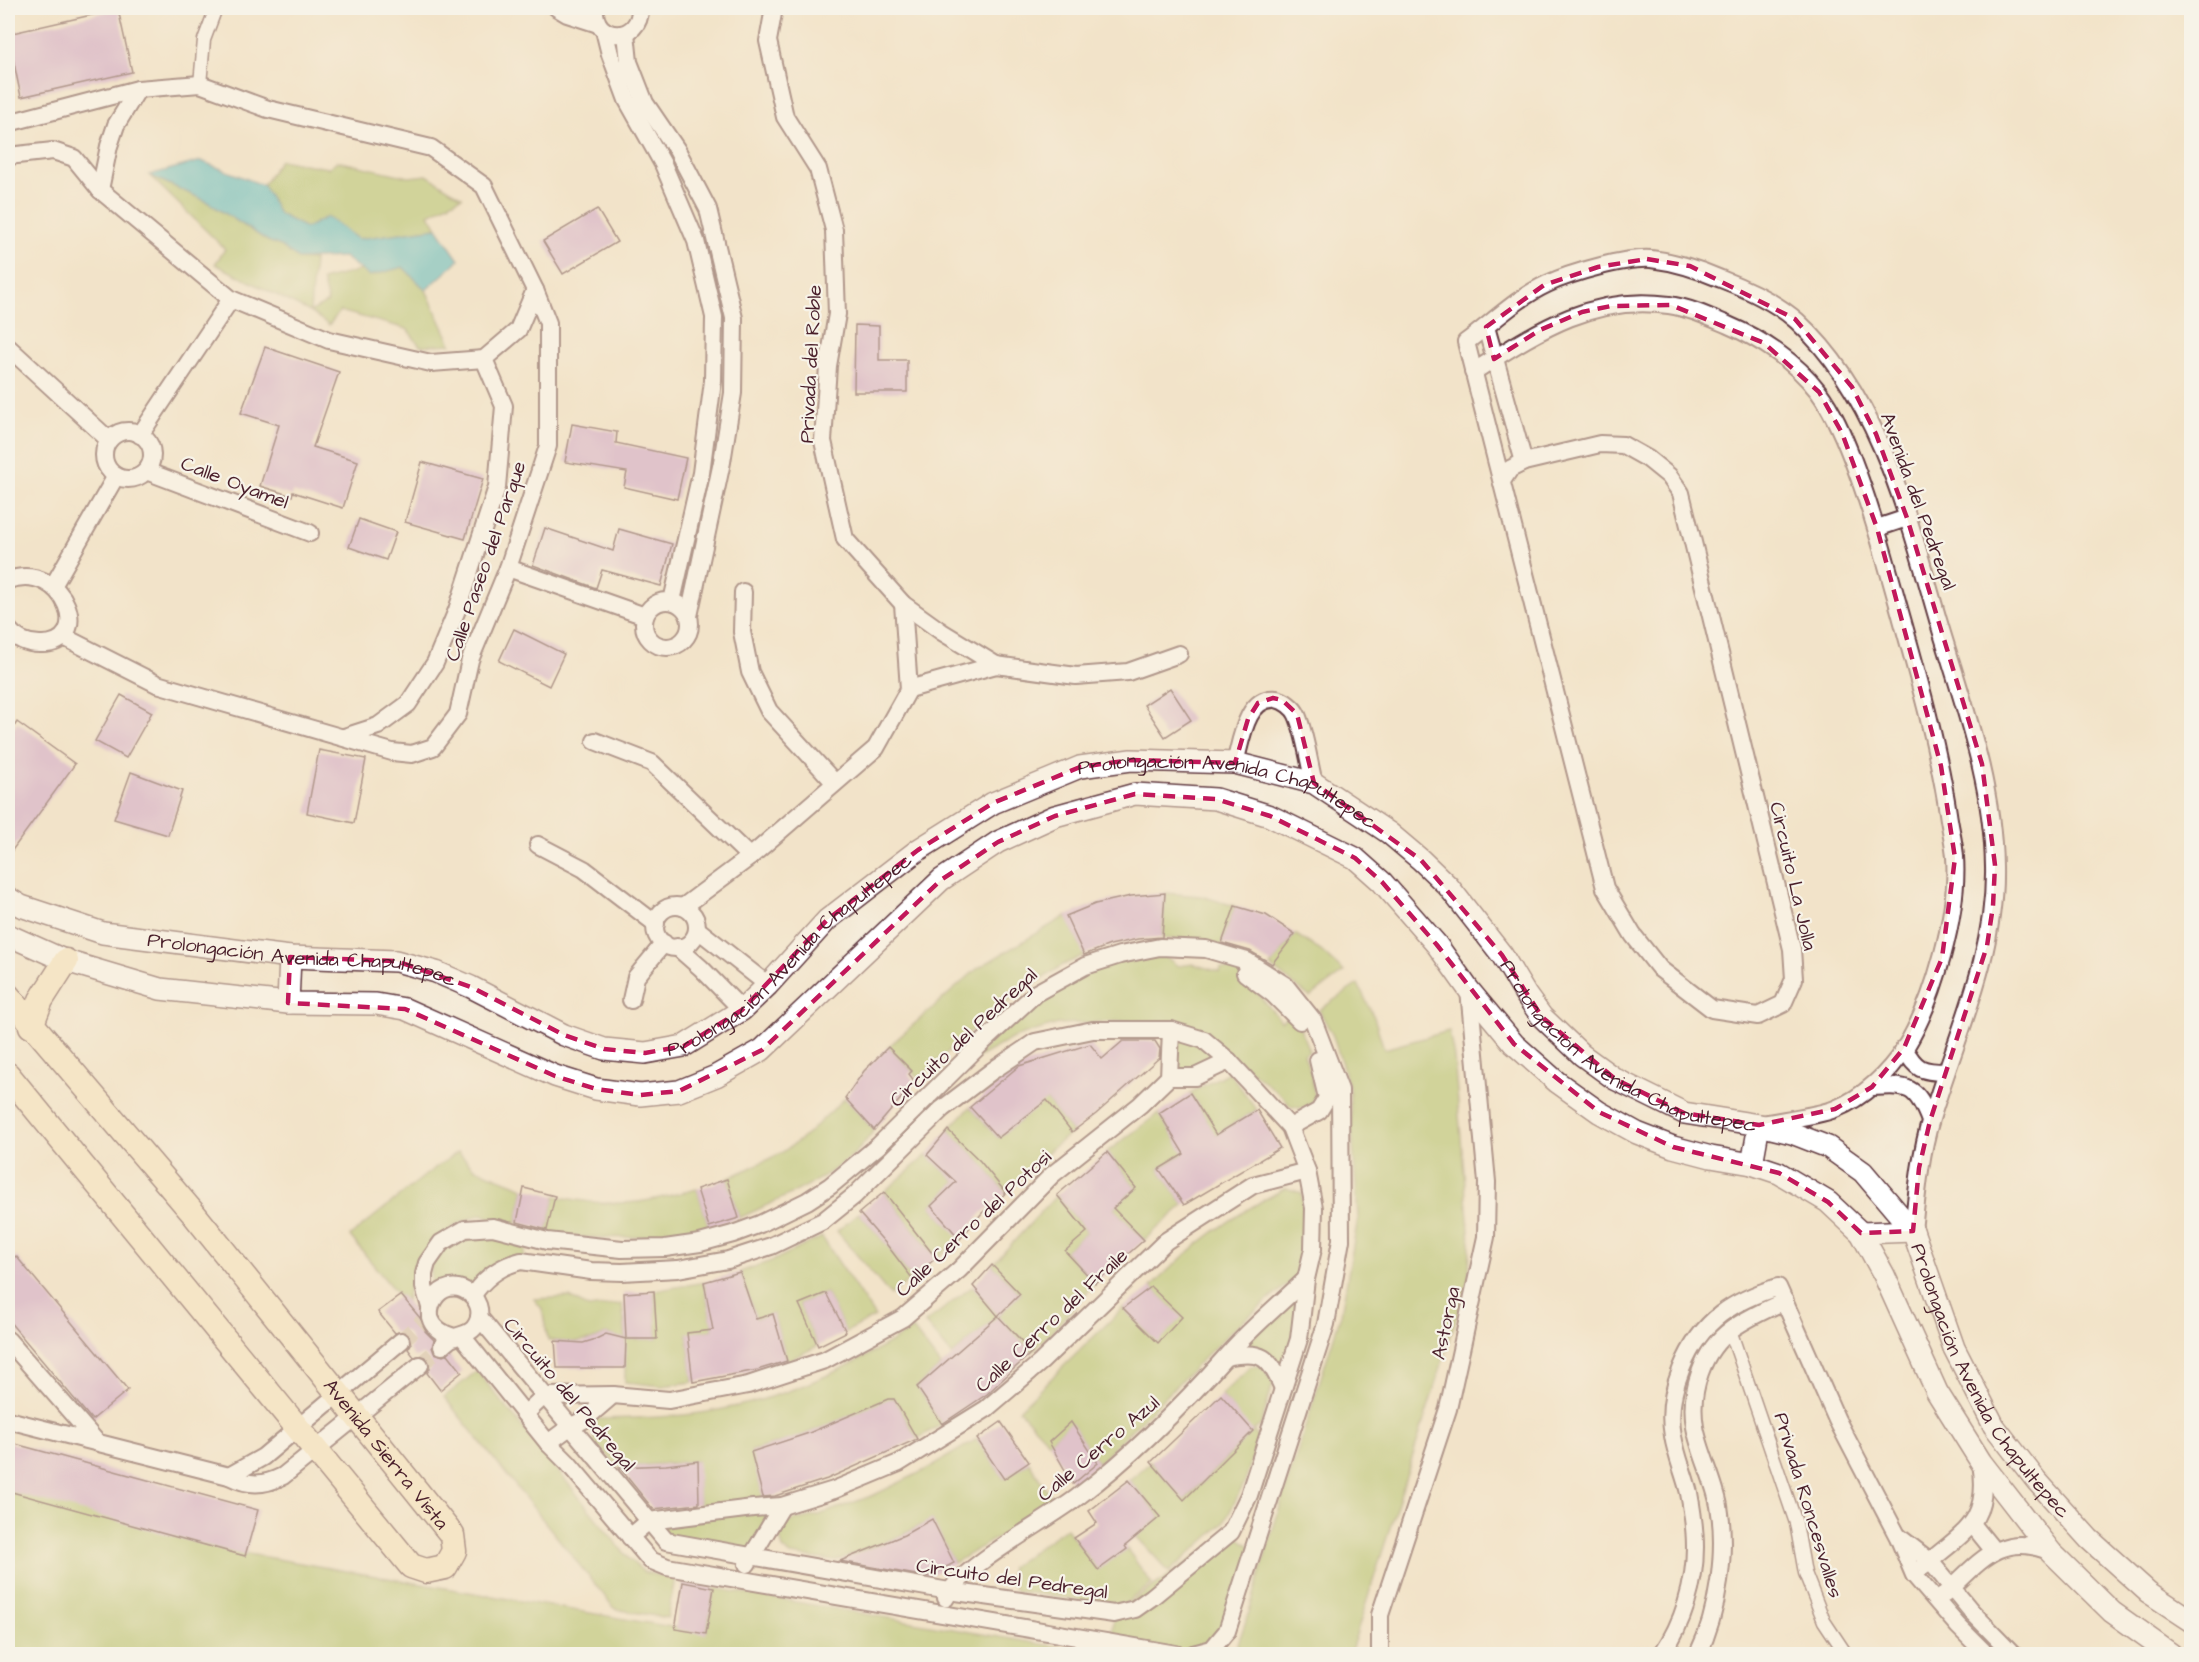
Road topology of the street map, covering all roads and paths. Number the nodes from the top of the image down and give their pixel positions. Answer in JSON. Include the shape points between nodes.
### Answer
{"nodes":[{"id":1,"x":216,"y":8,"type":"edge"},
{"id":2,"x":557,"y":8,"type":"edge"},
{"id":3,"x":640,"y":8,"type":"edge"},
{"id":4,"x":774,"y":8,"type":"edge"},
{"id":5,"x":599,"y":21,"type":"edge"},
{"id":6,"x":626,"y":33,"type":"junction"},
{"id":7,"x":200,"y":84,"type":"junction"},
{"id":8,"x":138,"y":89,"type":"junction"},
{"id":9,"x":8,"y":123,"type":"edge"},
{"id":10,"x":8,"y":156,"type":"edge"},
{"id":11,"x":100,"y":190,"type":"junction"},
{"id":12,"x":535,"y":290,"type":"junction"},
{"id":13,"x":231,"y":299,"type":"junction"},
{"id":14,"x":1486,"y":327,"type":"junction"},
{"id":15,"x":1466,"y":342,"type":"joint"},
{"id":16,"x":8,"y":347,"type":"edge"},
{"id":17,"x":484,"y":358,"type":"junction"},
{"id":18,"x":1494,"y":358,"type":"junction"},
{"id":19,"x":1473,"y":372,"type":"junction"},
{"id":20,"x":140,"y":435,"type":"junction"},
{"id":21,"x":109,"y":440,"type":"junction"},
{"id":22,"x":1524,"y":462,"type":"junction"},
{"id":23,"x":146,"y":471,"type":"junction"},
{"id":24,"x":116,"y":476,"type":"junction"},
{"id":25,"x":1502,"y":481,"type":"junction"},
{"id":26,"x":1907,"y":518,"type":"junction"},
{"id":27,"x":1876,"y":528,"type":"junction"},
{"id":28,"x":310,"y":533,"type":"dead end"},
{"id":29,"x":508,"y":568,"type":"junction"},
{"id":30,"x":8,"y":580,"type":"edge"},
{"id":31,"x":53,"y":586,"type":"junction"},
{"id":32,"x":743,"y":592,"type":"dead end"},
{"id":33,"x":672,"y":601,"type":"junction"},
{"id":34,"x":903,"y":604,"type":"junction"},
{"id":35,"x":645,"y":615,"type":"junction"},
{"id":36,"x":689,"y":616,"type":"junction"},
{"id":37,"x":9,"y":636,"type":"edge"},
{"id":38,"x":64,"y":637,"type":"junction"},
{"id":39,"x":1179,"y":654,"type":"dead end"},
{"id":40,"x":996,"y":664,"type":"junction"},
{"id":41,"x":909,"y":689,"type":"junction"},
{"id":42,"x":344,"y":737,"type":"junction"},
{"id":43,"x":595,"y":741,"type":"dead end"},
{"id":44,"x":1131,"y":760,"type":"junction"},
{"id":45,"x":1235,"y":763,"type":"junction"},
{"id":46,"x":836,"y":783,"type":"junction"},
{"id":47,"x":1314,"y":783,"type":"junction"},
{"id":48,"x":1135,"y":794,"type":"junction"},
{"id":49,"x":538,"y":845,"type":"dead end"},
{"id":50,"x":750,"y":856,"type":"junction"},
{"id":51,"x":8,"y":898,"type":"edge"},
{"id":52,"x":683,"y":907,"type":"junction"},
{"id":53,"x":656,"y":924,"type":"junction"},
{"id":54,"x":697,"y":929,"type":"junction"},
{"id":55,"x":8,"y":935,"type":"edge"},
{"id":56,"x":670,"y":945,"type":"junction"},
{"id":57,"x":1206,"y":949,"type":"junction"},
{"id":58,"x":290,"y":957,"type":"junction"},
{"id":59,"x":66,"y":960,"type":"junction"},
{"id":60,"x":768,"y":985,"type":"junction"},
{"id":61,"x":1469,"y":990,"type":"junction"},
{"id":62,"x":8,"y":996,"type":"edge"},
{"id":63,"x":631,"y":1000,"type":"dead end"},
{"id":64,"x":288,"y":1003,"type":"junction"},
{"id":65,"x":741,"y":1010,"type":"junction"},
{"id":66,"x":31,"y":1026,"type":"junction"},
{"id":67,"x":1171,"y":1030,"type":"junction"},
{"id":68,"x":1904,"y":1048,"type":"junction"},
{"id":69,"x":1229,"y":1061,"type":"junction"},
{"id":70,"x":1946,"y":1072,"type":"junction"},
{"id":71,"x":8,"y":1075,"type":"edge"},
{"id":72,"x":1169,"y":1077,"type":"junction"},
{"id":73,"x":1872,"y":1087,"type":"junction"},
{"id":74,"x":1930,"y":1121,"type":"junction"},
{"id":75,"x":1759,"y":1125,"type":"junction"},
{"id":76,"x":1290,"y":1127,"type":"junction"},
{"id":77,"x":1752,"y":1164,"type":"junction"},
{"id":78,"x":1307,"y":1171,"type":"junction"},
{"id":79,"x":1913,"y":1231,"type":"junction"},
{"id":80,"x":1861,"y":1233,"type":"junction"},
{"id":81,"x":524,"y":1236,"type":"junction"},
{"id":82,"x":546,"y":1241,"type":"junction"},
{"id":83,"x":521,"y":1262,"type":"junction"},
{"id":84,"x":539,"y":1262,"type":"junction"},
{"id":85,"x":1306,"y":1279,"type":"junction"},
{"id":86,"x":1782,"y":1294,"type":"junction"},
{"id":87,"x":473,"y":1295,"type":"junction"},
{"id":88,"x":428,"y":1315,"type":"junction"},
{"id":89,"x":479,"y":1317,"type":"junction"},
{"id":90,"x":1730,"y":1330,"type":"junction"},
{"id":91,"x":8,"y":1340,"type":"edge"},
{"id":92,"x":453,"y":1340,"type":"junction"},
{"id":93,"x":401,"y":1341,"type":"tunnel mouth"},
{"id":94,"x":1228,"y":1354,"type":"junction"},
{"id":95,"x":420,"y":1365,"type":"tunnel mouth"},
{"id":96,"x":1283,"y":1388,"type":"junction"},
{"id":97,"x":338,"y":1395,"type":"junction"},
{"id":98,"x":613,"y":1395,"type":"junction"},
{"id":99,"x":544,"y":1396,"type":"junction"},
{"id":100,"x":525,"y":1414,"type":"junction"},
{"id":101,"x":356,"y":1416,"type":"junction"},
{"id":102,"x":8,"y":1420,"type":"edge"},
{"id":103,"x":571,"y":1426,"type":"junction"},
{"id":104,"x":298,"y":1428,"type":"junction"},
{"id":105,"x":96,"y":1441,"type":"junction"},
{"id":106,"x":548,"y":1443,"type":"junction"},
{"id":107,"x":315,"y":1450,"type":"junction"},
{"id":108,"x":1981,"y":1462,"type":"junction"},
{"id":109,"x":229,"y":1476,"type":"junction"},
{"id":110,"x":783,"y":1506,"type":"junction"},
{"id":111,"x":649,"y":1521,"type":"junction"},
{"id":112,"x":1973,"y":1525,"type":"junction"},
{"id":113,"x":630,"y":1537,"type":"junction"},
{"id":114,"x":1898,"y":1537,"type":"junction"},
{"id":115,"x":1994,"y":1551,"type":"junction"},
{"id":116,"x":2051,"y":1552,"type":"junction"},
{"id":117,"x":752,"y":1558,"type":"junction"},
{"id":118,"x":1930,"y":1561,"type":"junction"},
{"id":119,"x":1914,"y":1575,"type":"junction"},
{"id":120,"x":738,"y":1578,"type":"junction"},
{"id":121,"x":1952,"y":1588,"type":"junction"},
{"id":122,"x":949,"y":1591,"type":"junction"},
{"id":123,"x":1936,"y":1601,"type":"junction"},
{"id":124,"x":939,"y":1612,"type":"junction"},
{"id":125,"x":2192,"y":1621,"type":"edge"},
{"id":126,"x":1176,"y":1654,"type":"edge"},
{"id":127,"x":1193,"y":1654,"type":"edge"},
{"id":128,"x":1380,"y":1654,"type":"edge"},
{"id":129,"x":1662,"y":1654,"type":"edge"},
{"id":130,"x":1698,"y":1654,"type":"edge"},
{"id":131,"x":1846,"y":1654,"type":"edge"},
{"id":132,"x":1986,"y":1654,"type":"edge"},
{"id":133,"x":2013,"y":1654,"type":"edge"},
{"id":134,"x":2171,"y":1654,"type":"edge"}],
"edges":[{"from":1,"to":7,"type":"street","via":[[204,40]]},
{"from":2,"to":5,"type":"street"},
{"from":3,"to":6,"type":"street","via":[[638,22]]},
{"from":4,"to":34,"type":"street","name":"Privada del Roble","via":[[768,42],[785,117],[818,169],[834,230],[837,314],[828,366],[824,441],[828,462],[845,539]]},
{"from":5,"to":6,"type":"street","via":[[619,35]]},
{"from":5,"to":33,"type":"street","via":[[627,100],[663,164],[696,241],[714,317],[712,381],[701,472]]},
{"from":6,"to":36,"type":"street","via":[[629,62],[645,103],[677,150],[708,209],[734,318],[733,393]]},
{"from":7,"to":8,"type":"street","name":"Calle Paseo del Parque"},
{"from":7,"to":12,"type":"street","name":"Calle Paseo del Parque","via":[[268,109],[431,148],[484,186]]},
{"from":8,"to":9,"type":"street","name":"Calle Paseo del Parque"},
{"from":8,"to":11,"type":"street","via":[[116,125]]},
{"from":10,"to":11,"type":"street","via":[[53,151],[74,158]]},
{"from":11,"to":13,"type":"street"},
{"from":12,"to":17,"type":"street","via":[[518,330]]},
{"from":12,"to":29,"type":"street","name":"Calle Paseo del Parque","via":[[548,323],[548,446]]},
{"from":13,"to":17,"type":"street","via":[[329,340],[431,363]]},
{"from":13,"to":20,"type":"street"},
{"from":14,"to":15,"type":"street","name":"Avenida del Pedregal"},
{"from":14,"to":18,"type":"street"},
{"from":14,"to":26,"type":"street","name":"Avenida del Pedregal","via":[[1544,285],[1598,267],[1647,259],[1690,266],[1730,282],[1795,319],[1827,351],[1852,387],[1876,434]]},
{"from":15,"to":19,"type":"street","name":"Circuito La Jolla"},
{"from":16,"to":21,"type":"street"},
{"from":17,"to":42,"type":"street","name":"Calle Paseo del Parque","via":[[504,406],[497,487],[457,610],[435,663],[408,704],[378,726]]},
{"from":18,"to":19,"type":"street"},
{"from":18,"to":22,"type":"street"},
{"from":18,"to":27,"type":"street","via":[[1540,330],[1582,312],[1611,306],[1671,305],[1734,328],[1764,343],[1819,392],[1842,433]]},
{"from":19,"to":25,"type":"street","name":"Circuito La Jolla"},
{"from":20,"to":21,"type":"street","via":[[124,432]]},
{"from":20,"to":23,"type":"street","via":[[150,447]]},
{"from":21,"to":24,"type":"street","via":[[104,455],[109,471]]},
{"from":22,"to":25,"type":"street","name":"Circuito La Jolla","via":[[1510,469]]},
{"from":22,"to":25,"type":"street","name":"Circuito La Jolla","via":[[1600,444],[1623,445],[1662,470],[1681,493],[1792,949],[1794,979],[1783,1004],[1758,1016],[1712,1009],[1660,969],[1633,935],[1605,888]]},
{"from":23,"to":24,"type":"street","via":[[132,479]]},
{"from":23,"to":28,"type":"street","name":"Calle Oyamel"},
{"from":24,"to":31,"type":"street"},
{"from":26,"to":27,"type":"street"},
{"from":26,"to":70,"type":"street","name":"Avenida del Pedregal","via":[[1982,764],[1995,865],[1987,946]]},
{"from":27,"to":68,"type":"street","via":[[1941,766],[1955,858],[1952,910],[1942,958]]},
{"from":29,"to":35,"type":"street"},
{"from":29,"to":42,"type":"street","name":"Calle Paseo del Parque","via":[[470,660],[458,714],[433,747],[412,754],[392,752]]},
{"from":30,"to":31,"type":"street","via":[[32,577]]},
{"from":31,"to":38,"type":"street","via":[[69,615]]},
{"from":32,"to":46,"type":"street","via":[[741,632],[750,672],[769,711]]},
{"from":33,"to":35,"type":"street","via":[[656,603]]},
{"from":33,"to":36,"type":"street"},
{"from":34,"to":40,"type":"street","name":"Privada del Roble"},
{"from":34,"to":41,"type":"street"},
{"from":35,"to":36,"type":"street","via":[[649,638],[663,647],[685,639],[691,624]]},
{"from":37,"to":38,"type":"street","via":[[34,644],[57,642]]},
{"from":38,"to":42,"type":"street","name":"Calle Paseo del Parque","via":[[157,684]]},
{"from":39,"to":40,"type":"street","name":"Privada del Roble","via":[[1128,672],[1076,676]]},
{"from":40,"to":41,"type":"street","name":"Privada del Roble"},
{"from":41,"to":46,"type":"street","via":[[876,748]]},
{"from":43,"to":50,"type":"street","via":[[652,763]]},
{"from":44,"to":45,"type":"street","name":"Prolongación Avenida Chapultepec"},
{"from":44,"to":48,"type":"street"},
{"from":44,"to":60,"type":"street","name":"Prolongación Avenida Chapultepec","via":[[1080,767],[993,803],[927,844],[827,920]]},
{"from":45,"to":47,"type":"street","name":"Prolongación Avenida Chapultepec"},
{"from":45,"to":47,"type":"street","via":[[1248,719],[1258,704],[1273,698],[1282,700],[1297,714]]},
{"from":46,"to":50,"type":"street"},
{"from":47,"to":75,"type":"street","name":"Prolongación Avenida Chapultepec","via":[[1389,833],[1448,886],[1502,955],[1542,1017],[1582,1055],[1615,1079],[1684,1113]]},
{"from":48,"to":61,"type":"street","name":"Prolongación Avenida Chapultepec","via":[[1216,799],[1270,816],[1354,858],[1382,882],[1437,945]]},
{"from":48,"to":64,"type":"street","name":"Prolongación Avenida Chapultepec","via":[[1055,816],[988,849],[941,880],[762,1050],[679,1091],[640,1095],[596,1089],[555,1076],[405,1009],[376,1004]]},
{"from":49,"to":53,"type":"street","via":[[584,869]]},
{"from":50,"to":52,"type":"street"},
{"from":51,"to":58,"type":"street","name":"Prolongación Avenida Chapultepec","via":[[21,906],[103,933]]},
{"from":52,"to":53,"type":"street","via":[[668,907]]},
{"from":52,"to":54,"type":"street","via":[[694,916]]},
{"from":53,"to":56,"type":"street","via":[[656,931]]},
{"from":54,"to":56,"type":"street","via":[[691,942]]},
{"from":54,"to":60,"type":"street"},
{"from":55,"to":59,"type":"street","name":"Prolongación Avenida Chapultepec"},
{"from":56,"to":63,"type":"street","via":[[636,977]]},
{"from":56,"to":65,"type":"street"},
{"from":57,"to":76,"type":"street","via":[[1261,983],[1303,1025],[1322,1070],[1327,1098],[1319,1111]]},
{"from":57,"to":82,"type":"street","name":"Circuito del Pedregal","via":[[1160,947],[1120,955],[1057,980],[1009,1017],[878,1146],[830,1186],[760,1224],[700,1243],[665,1248],[622,1249]]},
{"from":57,"to":127,"type":"street","name":"Circuito del Pedregal","via":[[1247,962],[1285,985],[1313,1020],[1340,1090],[1341,1240],[1326,1324],[1227,1631],[1212,1649]]},
{"from":58,"to":64,"type":"street"},
{"from":58,"to":65,"type":"street","name":"Prolongación Avenida Chapultepec","via":[[396,961],[436,972],[564,1035],[604,1049],[645,1053],[684,1046]]},
{"from":59,"to":64,"type":"street","name":"Prolongación Avenida Chapultepec","via":[[160,989]]},
{"from":59,"to":66,"type":"main road","via":[[41,1000]]},
{"from":60,"to":65,"type":"street","name":"Prolongación Avenida Chapultepec"},
{"from":61,"to":77,"type":"street","name":"Prolongación Avenida Chapultepec","via":[[1514,1044],[1599,1112],[1637,1133],[1673,1146]]},
{"from":61,"to":128,"type":"street","name":"Astorga","via":[[1487,1182],[1486,1237],[1448,1408],[1380,1615]]},
{"from":62,"to":66,"type":"main road","name":"Avenida Sierra Vista"},
{"from":66,"to":97,"type":"main road","name":"Avenida Sierra Vista","via":[[193,1213]]},
{"from":67,"to":69,"type":"street","name":"Circuito del Pedregal","via":[[1204,1040]]},
{"from":67,"to":72,"type":"street"},
{"from":67,"to":84,"type":"street","name":"Circuito del Pedregal","via":[[1093,1030],[1035,1042],[942,1109],[854,1196],[823,1221],[771,1246],[728,1260],[678,1269],[612,1272]]},
{"from":68,"to":70,"type":"street","via":[[1920,1070]]},
{"from":68,"to":73,"type":"street"},
{"from":69,"to":72,"type":"street","via":[[1195,1077]]},
{"from":69,"to":76,"type":"street","name":"Circuito del Pedregal"},
{"from":70,"to":74,"type":"street","name":"Avenida del Pedregal"},
{"from":71,"to":104,"type":"main road","name":"Avenida Sierra Vista"},
{"from":72,"to":98,"type":"street","name":"Calle Cerro del Potosi","via":[[1052,1175],[959,1270],[903,1318],[825,1360],[748,1385],[669,1400]]},
{"from":73,"to":74,"type":"street","via":[[1911,1089],[1923,1102]]},
{"from":73,"to":75,"type":"street","via":[[1835,1109]]},
{"from":74,"to":79,"type":"street","name":"Avenida del Pedregal","via":[[1919,1168]]},
{"from":75,"to":77,"type":"street"},
{"from":75,"to":79,"type":"street","name":"Prolongación Avenida Chapultepec","via":[[1828,1147],[1863,1172]]},
{"from":76,"to":78,"type":"street","name":"Circuito del Pedregal"},
{"from":77,"to":80,"type":"street","name":"Prolongación Avenida Chapultepec","via":[[1779,1173],[1828,1202]]},
{"from":78,"to":85,"type":"street","name":"Circuito del Pedregal","via":[[1314,1208],[1313,1249]]},
{"from":78,"to":110,"type":"street","name":"Calle Cerro del Fraile","via":[[1253,1185],[1166,1241],[1041,1362],[986,1409],[899,1463]]},
{"from":79,"to":80,"type":"street"},
{"from":79,"to":125,"type":"street","name":"Prolongación Avenida Chapultepec","via":[[1954,1348],[1994,1426],[2088,1539],[2148,1592]]},
{"from":80,"to":108,"type":"street","name":"Prolongación Avenida Chapultepec","via":[[1937,1392]]},
{"from":81,"to":82,"type":"street","name":"Circuito del Pedregal"},
{"from":81,"to":83,"type":"street","via":[[529,1246]]},
{"from":81,"to":88,"type":"street","name":"Circuito del Pedregal","via":[[478,1226],[465,1228],[441,1243],[424,1274]]},
{"from":82,"to":84,"type":"street","via":[[538,1248]]},
{"from":83,"to":84,"type":"street","name":"Circuito del Pedregal"},
{"from":83,"to":87,"type":"street","name":"Circuito del Pedregal","via":[[493,1272]]},
{"from":85,"to":94,"type":"street","name":"Calle Cerro Azul"},
{"from":85,"to":96,"type":"street","name":"Circuito del Pedregal","via":[[1299,1339]]},
{"from":86,"to":90,"type":"street"},
{"from":86,"to":114,"type":"street","via":[[1837,1420]]},
{"from":86,"to":129,"type":"street","via":[[1739,1302],[1720,1315],[1701,1335],[1679,1372],[1672,1434],[1689,1494],[1695,1547],[1685,1607]]},
{"from":87,"to":88,"type":"street","via":[[457,1287],[448,1288],[440,1292]]},
{"from":87,"to":89,"type":"street"},
{"from":88,"to":92,"type":"street","via":[[438,1331]]},
{"from":89,"to":92,"type":"street","via":[[476,1325]]},
{"from":89,"to":99,"type":"street","name":"Circuito del Pedregal"},
{"from":90,"to":130,"type":"street","via":[[1701,1368],[1694,1399],[1695,1426],[1721,1525],[1716,1600]]},
{"from":90,"to":131,"type":"street","name":"Privada Roncesvalles","via":[[1796,1523],[1804,1573],[1824,1621]]},
{"from":91,"to":105,"type":"street"},
{"from":92,"to":100,"type":"street"},
{"from":93,"to":97,"type":"street"},
{"from":94,"to":96,"type":"street","via":[[1262,1356],[1273,1366]]},
{"from":94,"to":122,"type":"street","name":"Calle Cerro Azul","via":[[1162,1425],[1079,1497],[980,1564]]},
{"from":95,"to":101,"type":"street"},
{"from":96,"to":122,"type":"street","name":"Circuito del Pedregal","via":[[1249,1495],[1231,1532],[1135,1609],[1114,1614]]},
{"from":97,"to":101,"type":"main road","name":"Avenida Sierra Vista"},
{"from":97,"to":104,"type":"street"},
{"from":98,"to":99,"type":"street","name":"Calle Cerro del Potosi"},
{"from":98,"to":103,"type":"street"},
{"from":99,"to":100,"type":"street"},
{"from":99,"to":103,"type":"street","name":"Circuito del Pedregal"},
{"from":100,"to":106,"type":"street"},
{"from":101,"to":107,"type":"street"},
{"from":101,"to":107,"type":"main road","name":"Avenida Sierra Vista","via":[[452,1535],[454,1551],[445,1567],[426,1571],[411,1566]]},
{"from":102,"to":105,"type":"street"},
{"from":103,"to":106,"type":"street"},
{"from":103,"to":111,"type":"street","name":"Circuito del Pedregal"},
{"from":104,"to":107,"type":"main road","name":"Avenida Sierra Vista"},
{"from":104,"to":109,"type":"street","via":[[263,1457]]},
{"from":105,"to":109,"type":"street"},
{"from":106,"to":113,"type":"street"},
{"from":107,"to":109,"type":"street","via":[[270,1483],[249,1484]]},
{"from":108,"to":112,"type":"street","via":[[1984,1493]]},
{"from":108,"to":116,"type":"street","name":"Prolongación Avenida Chapultepec"},
{"from":110,"to":111,"type":"street","name":"Calle Cerro del Fraile"},
{"from":110,"to":117,"type":"street"},
{"from":111,"to":113,"type":"street"},
{"from":111,"to":117,"type":"street","name":"Circuito del Pedregal","via":[[666,1541]]},
{"from":112,"to":115,"type":"street"},
{"from":112,"to":118,"type":"street"},
{"from":113,"to":120,"type":"street","via":[[650,1560],[667,1567]]},
{"from":114,"to":118,"type":"street"},
{"from":114,"to":119,"type":"street"},
{"from":115,"to":116,"type":"street","via":[[2023,1543]]},
{"from":115,"to":121,"type":"street"},
{"from":116,"to":134,"type":"street","name":"Prolongación Avenida Chapultepec","via":[[2112,1612]]},
{"from":117,"to":120,"type":"street"},
{"from":117,"to":122,"type":"street","name":"Circuito del Pedregal"},
{"from":118,"to":119,"type":"street"},
{"from":118,"to":121,"type":"street"},
{"from":119,"to":123,"type":"street"},
{"from":120,"to":124,"type":"street"},
{"from":121,"to":123,"type":"street"},
{"from":121,"to":133,"type":"street"},
{"from":122,"to":124,"type":"street","name":"Calle Cerro Azul"},
{"from":123,"to":132,"type":"street"},
{"from":124,"to":126,"type":"street"}]}
